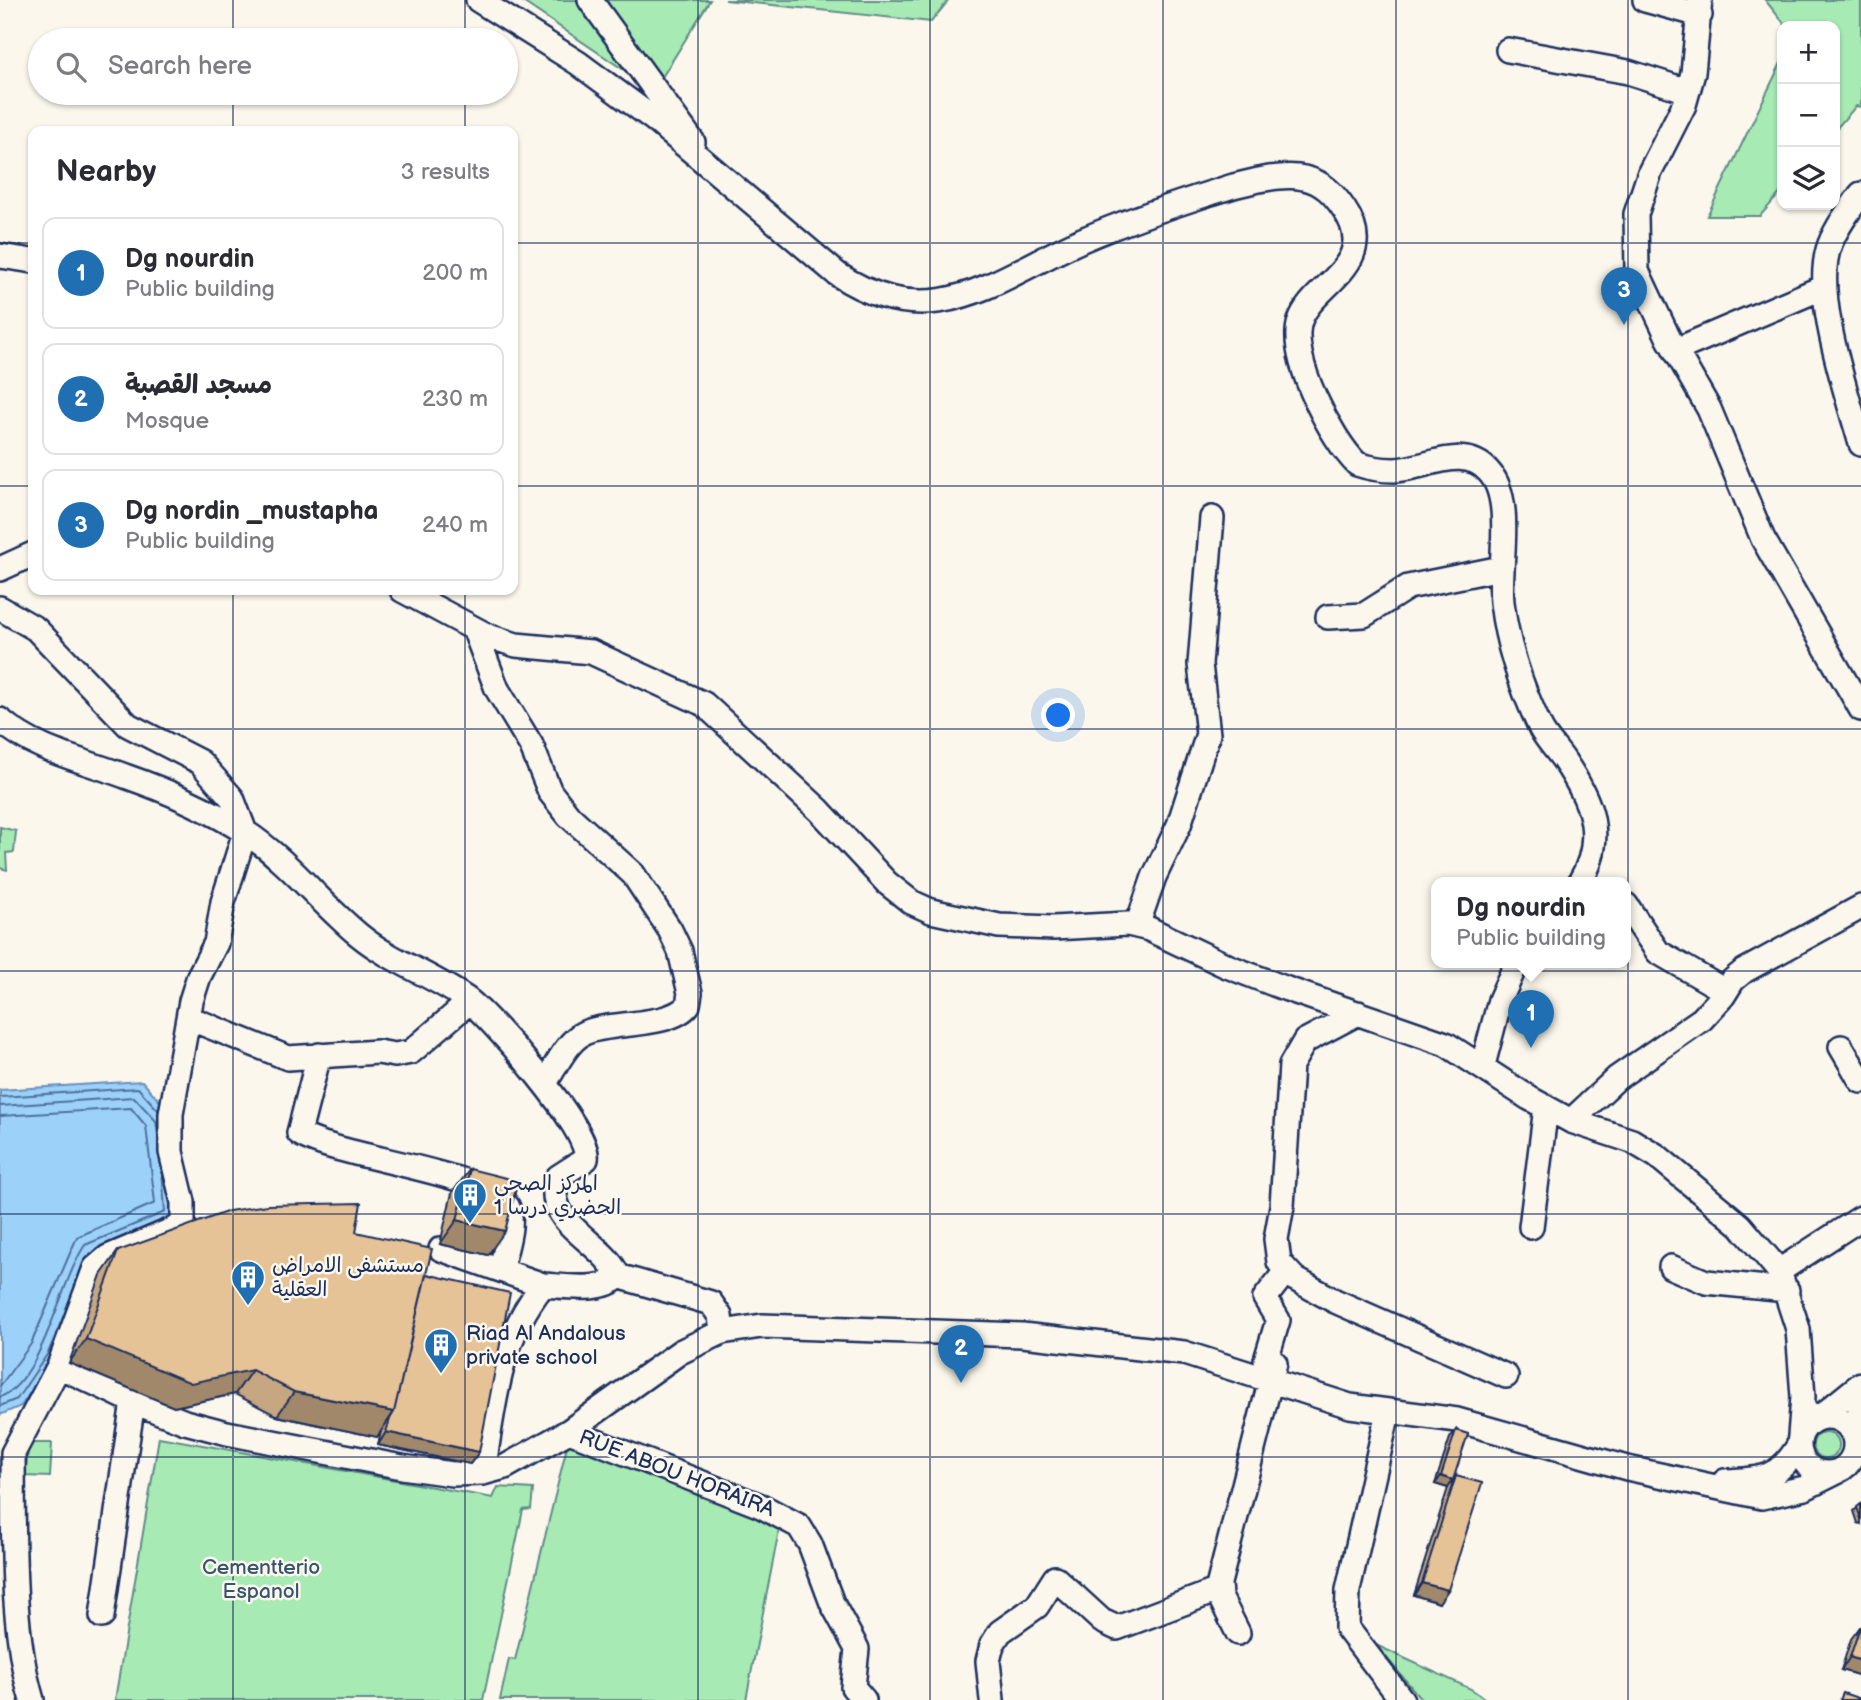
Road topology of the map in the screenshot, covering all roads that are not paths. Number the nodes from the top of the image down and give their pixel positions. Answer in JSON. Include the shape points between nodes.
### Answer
{"nodes":[{"id":1,"x":478,"y":0,"type":"edge"},
{"id":2,"x":590,"y":0,"type":"edge"},
{"id":3,"x":1645,"y":0,"type":"edge"},
{"id":4,"x":1700,"y":7,"type":"edge"},
{"id":5,"x":1508,"y":50,"type":"dead end"},
{"id":6,"x":1688,"y":92,"type":"junction"},
{"id":7,"x":707,"y":162,"type":"junction"},
{"id":8,"x":1861,"y":194,"type":"edge"},
{"id":9,"x":0,"y":256,"type":"edge"},
{"id":10,"x":28,"y":260,"type":"edge"},
{"id":11,"x":1824,"y":288,"type":"junction"},
{"id":12,"x":1675,"y":350,"type":"junction"},
{"id":13,"x":1861,"y":444,"type":"edge"},
{"id":14,"x":1212,"y":518,"type":"dead end"},
{"id":15,"x":1501,"y":568,"type":"junction"},
{"id":16,"x":411,"y":595,"type":"edge"},
{"id":17,"x":0,"y":608,"type":"edge"},
{"id":18,"x":1328,"y":617,"type":"dead end"},
{"id":19,"x":475,"y":631,"type":"junction"},
{"id":20,"x":1861,"y":709,"type":"edge"},
{"id":21,"x":0,"y":720,"type":"edge"},
{"id":22,"x":245,"y":832,"type":"junction"},
{"id":23,"x":1588,"y":877,"type":"edge"},
{"id":24,"x":1861,"y":907,"type":"edge"},
{"id":25,"x":1631,"y":912,"type":"edge"},
{"id":26,"x":1137,"y":926,"type":"junction"},
{"id":27,"x":1514,"y":968,"type":"edge"},
{"id":28,"x":1726,"y":991,"type":"junction"},
{"id":29,"x":469,"y":1002,"type":"junction"},
{"id":30,"x":1358,"y":1013,"type":"junction"},
{"id":31,"x":189,"y":1018,"type":"junction"},
{"id":32,"x":1841,"y":1047,"type":"dead end"},
{"id":33,"x":319,"y":1055,"type":"junction"},
{"id":34,"x":1483,"y":1065,"type":"junction"},
{"id":35,"x":1861,"y":1081,"type":"edge"},
{"id":36,"x":544,"y":1083,"type":"junction"},
{"id":37,"x":1546,"y":1107,"type":"junction"},
{"id":38,"x":1572,"y":1121,"type":"junction"},
{"id":39,"x":1861,"y":1219,"type":"edge"},
{"id":40,"x":1531,"y":1227,"type":"dead end"},
{"id":41,"x":442,"y":1249,"type":"dead end"},
{"id":42,"x":1671,"y":1267,"type":"dead end"},
{"id":43,"x":501,"y":1269,"type":"junction"},
{"id":44,"x":1286,"y":1271,"type":"junction"},
{"id":45,"x":618,"y":1276,"type":"junction"},
{"id":46,"x":1783,"y":1280,"type":"junction"},
{"id":47,"x":543,"y":1285,"type":"junction"},
{"id":48,"x":722,"y":1332,"type":"junction"},
{"id":49,"x":59,"y":1366,"type":"junction"},
{"id":50,"x":1506,"y":1376,"type":"dead end"},
{"id":51,"x":1270,"y":1378,"type":"junction"},
{"id":52,"x":1861,"y":1384,"type":"edge"},
{"id":53,"x":1803,"y":1397,"type":"junction"},
{"id":54,"x":133,"y":1401,"type":"junction"},
{"id":55,"x":1861,"y":1405,"type":"edge"},
{"id":56,"x":1388,"y":1412,"type":"junction"},
{"id":57,"x":1819,"y":1418,"type":"junction"},
{"id":58,"x":569,"y":1431,"type":"junction"},
{"id":59,"x":1855,"y":1440,"type":"junction"},
{"id":60,"x":1800,"y":1441,"type":"junction"},
{"id":61,"x":6,"y":1449,"type":"edge"},
{"id":62,"x":1837,"y":1472,"type":"junction"},
{"id":63,"x":483,"y":1473,"type":"junction"},
{"id":64,"x":1691,"y":1482,"type":"junction"},
{"id":65,"x":1219,"y":1594,"type":"junction"},
{"id":66,"x":102,"y":1616,"type":"dead end"},
{"id":67,"x":1238,"y":1633,"type":"dead end"},
{"id":68,"x":32,"y":1700,"type":"edge"},
{"id":69,"x":864,"y":1700,"type":"edge"},
{"id":70,"x":992,"y":1700,"type":"edge"},
{"id":71,"x":1402,"y":1700,"type":"edge"}],
"edges":[{"from":1,"to":7,"type":"street","via":[[578,63]]},
{"from":2,"to":7,"type":"street"},
{"from":3,"to":4,"type":"street"},
{"from":4,"to":6,"type":"street"},
{"from":5,"to":6,"type":"street","via":[[1629,72]]},
{"from":6,"to":12,"type":"street","via":[[1642,190],[1636,214],[1637,271]]},
{"from":7,"to":15,"type":"street","via":[[837,274],[858,288],[911,302],[940,302],[969,294],[1111,228],[1229,187],[1286,177],[1320,183],[1348,214],[1354,247],[1338,276],[1308,306],[1300,321],[1302,361],[1315,396],[1357,464],[1394,470],[1467,457],[1492,474],[1503,516]]},
{"from":8,"to":11,"type":"street","via":[[1830,245]]},
{"from":9,"to":10,"type":"street"},
{"from":11,"to":12,"type":"street"},
{"from":11,"to":13,"type":"street"},
{"from":12,"to":20,"type":"street","via":[[1709,409],[1763,539]]},
{"from":14,"to":26,"type":"street","via":[[1200,664],[1208,733],[1180,825],[1154,877]]},
{"from":15,"to":18,"type":"street","via":[[1408,587],[1364,615]]},
{"from":15,"to":23,"type":"street","via":[[1504,624],[1524,689],[1543,733],[1578,784],[1592,817],[1596,835]]},
{"from":16,"to":19,"type":"street"},
{"from":17,"to":22,"type":"street","via":[[36,629],[128,725],[200,762],[232,798]]},
{"from":19,"to":26,"type":"street","via":[[516,645],[591,652],[704,704],[819,810],[887,883],[931,911],[999,926]]},
{"from":19,"to":36,"type":"street","via":[[498,689],[531,745],[550,792],[569,816],[633,874],[677,941],[690,993],[688,1005],[675,1015],[584,1033],[571,1043]]},
{"from":21,"to":22,"type":"street","via":[[50,751],[124,775]]},
{"from":22,"to":29,"type":"street","via":[[375,947]]},
{"from":22,"to":31,"type":"street","via":[[223,902],[216,943],[199,976]]},
{"from":24,"to":28,"type":"street","via":[[1744,971]]},
{"from":25,"to":28,"type":"street","via":[[1658,952]]},
{"from":26,"to":30,"type":"street","via":[[1171,937],[1239,971]]},
{"from":27,"to":34,"type":"street","via":[[1500,1000]]},
{"from":28,"to":38,"type":"street","via":[[1702,1019],[1617,1078]]},
{"from":29,"to":33,"type":"street","via":[[411,1052]]},
{"from":29,"to":36,"type":"street"},
{"from":30,"to":34,"type":"street","via":[[1446,1044]]},
{"from":30,"to":44,"type":"street","via":[[1305,1041],[1291,1065],[1275,1250]]},
{"from":31,"to":33,"type":"street","via":[[288,1058]]},
{"from":31,"to":49,"type":"street","via":[[171,1132],[183,1223],[108,1257],[95,1268]]},
{"from":32,"to":35,"type":"street"},
{"from":33,"to":43,"type":"street","via":[[299,1133],[467,1183],[503,1201],[510,1226]]},
{"from":34,"to":37,"type":"street"},
{"from":36,"to":45,"type":"street","via":[[587,1153],[586,1159],[558,1177],[555,1199],[566,1221]]},
{"from":37,"to":38,"type":"street"},
{"from":37,"to":40,"type":"street"},
{"from":38,"to":46,"type":"street","via":[[1632,1141],[1657,1156],[1741,1225]]},
{"from":39,"to":46,"type":"street"},
{"from":41,"to":43,"type":"street"},
{"from":42,"to":46,"type":"street","via":[[1723,1285]]},
{"from":43,"to":47,"type":"street"},
{"from":44,"to":50,"type":"street","via":[[1335,1301]]},
{"from":44,"to":51,"type":"street","via":[[1265,1298],[1278,1316],[1266,1360],[1275,1363]]},
{"from":45,"to":47,"type":"street","via":[[613,1282],[592,1285]]},
{"from":45,"to":48,"type":"street","via":[[711,1303],[720,1316]]},
{"from":46,"to":53,"type":"street","via":[[1798,1329]]},
{"from":47,"to":63,"type":"street","via":[[523,1310],[509,1339]]},
{"from":48,"to":51,"type":"street","via":[[762,1326],[1096,1341],[1184,1353]]},
{"from":48,"to":58,"type":"street","via":[[680,1352]]},
{"from":49,"to":54,"type":"street"},
{"from":49,"to":61,"type":"street"},
{"from":51,"to":56,"type":"street","via":[[1320,1398]]},
{"from":51,"to":65,"type":"street"},
{"from":52,"to":57,"type":"street"},
{"from":53,"to":57,"type":"street"},
{"from":53,"to":60,"type":"street"},
{"from":54,"to":63,"type":"street","via":[[227,1433],[402,1467]]},
{"from":54,"to":66,"type":"street"},
{"from":55,"to":59,"type":"street"},
{"from":56,"to":64,"type":"street","via":[[1457,1420]]},
{"from":56,"to":71,"type":"street","via":[[1348,1590],[1346,1618],[1347,1629]]},
{"from":57,"to":59,"type":"street","via":[[1846,1423]]},
{"from":57,"to":60,"type":"street","via":[[1805,1428]]},
{"from":58,"to":63,"type":"street","via":[[505,1467]]},
{"from":58,"to":69,"type":"street","name":"RUE ABOU HORAIRA","via":[[772,1511],[799,1526],[855,1643],[853,1687]]},
{"from":59,"to":62,"type":"street","via":[[1852,1459]]},
{"from":60,"to":62,"type":"street","via":[[1800,1454],[1811,1468]]},
{"from":60,"to":64,"type":"street","via":[[1790,1460],[1772,1474],[1739,1481]]},
{"from":61,"to":68,"type":"street","via":[[19,1627]]},
{"from":62,"to":64,"type":"street","via":[[1805,1488],[1762,1497]]},
{"from":65,"to":67,"type":"street"},
{"from":65,"to":70,"type":"street","via":[[1117,1628],[1106,1624],[1054,1579],[1037,1606],[1000,1632],[992,1645],[988,1661]]}]}
